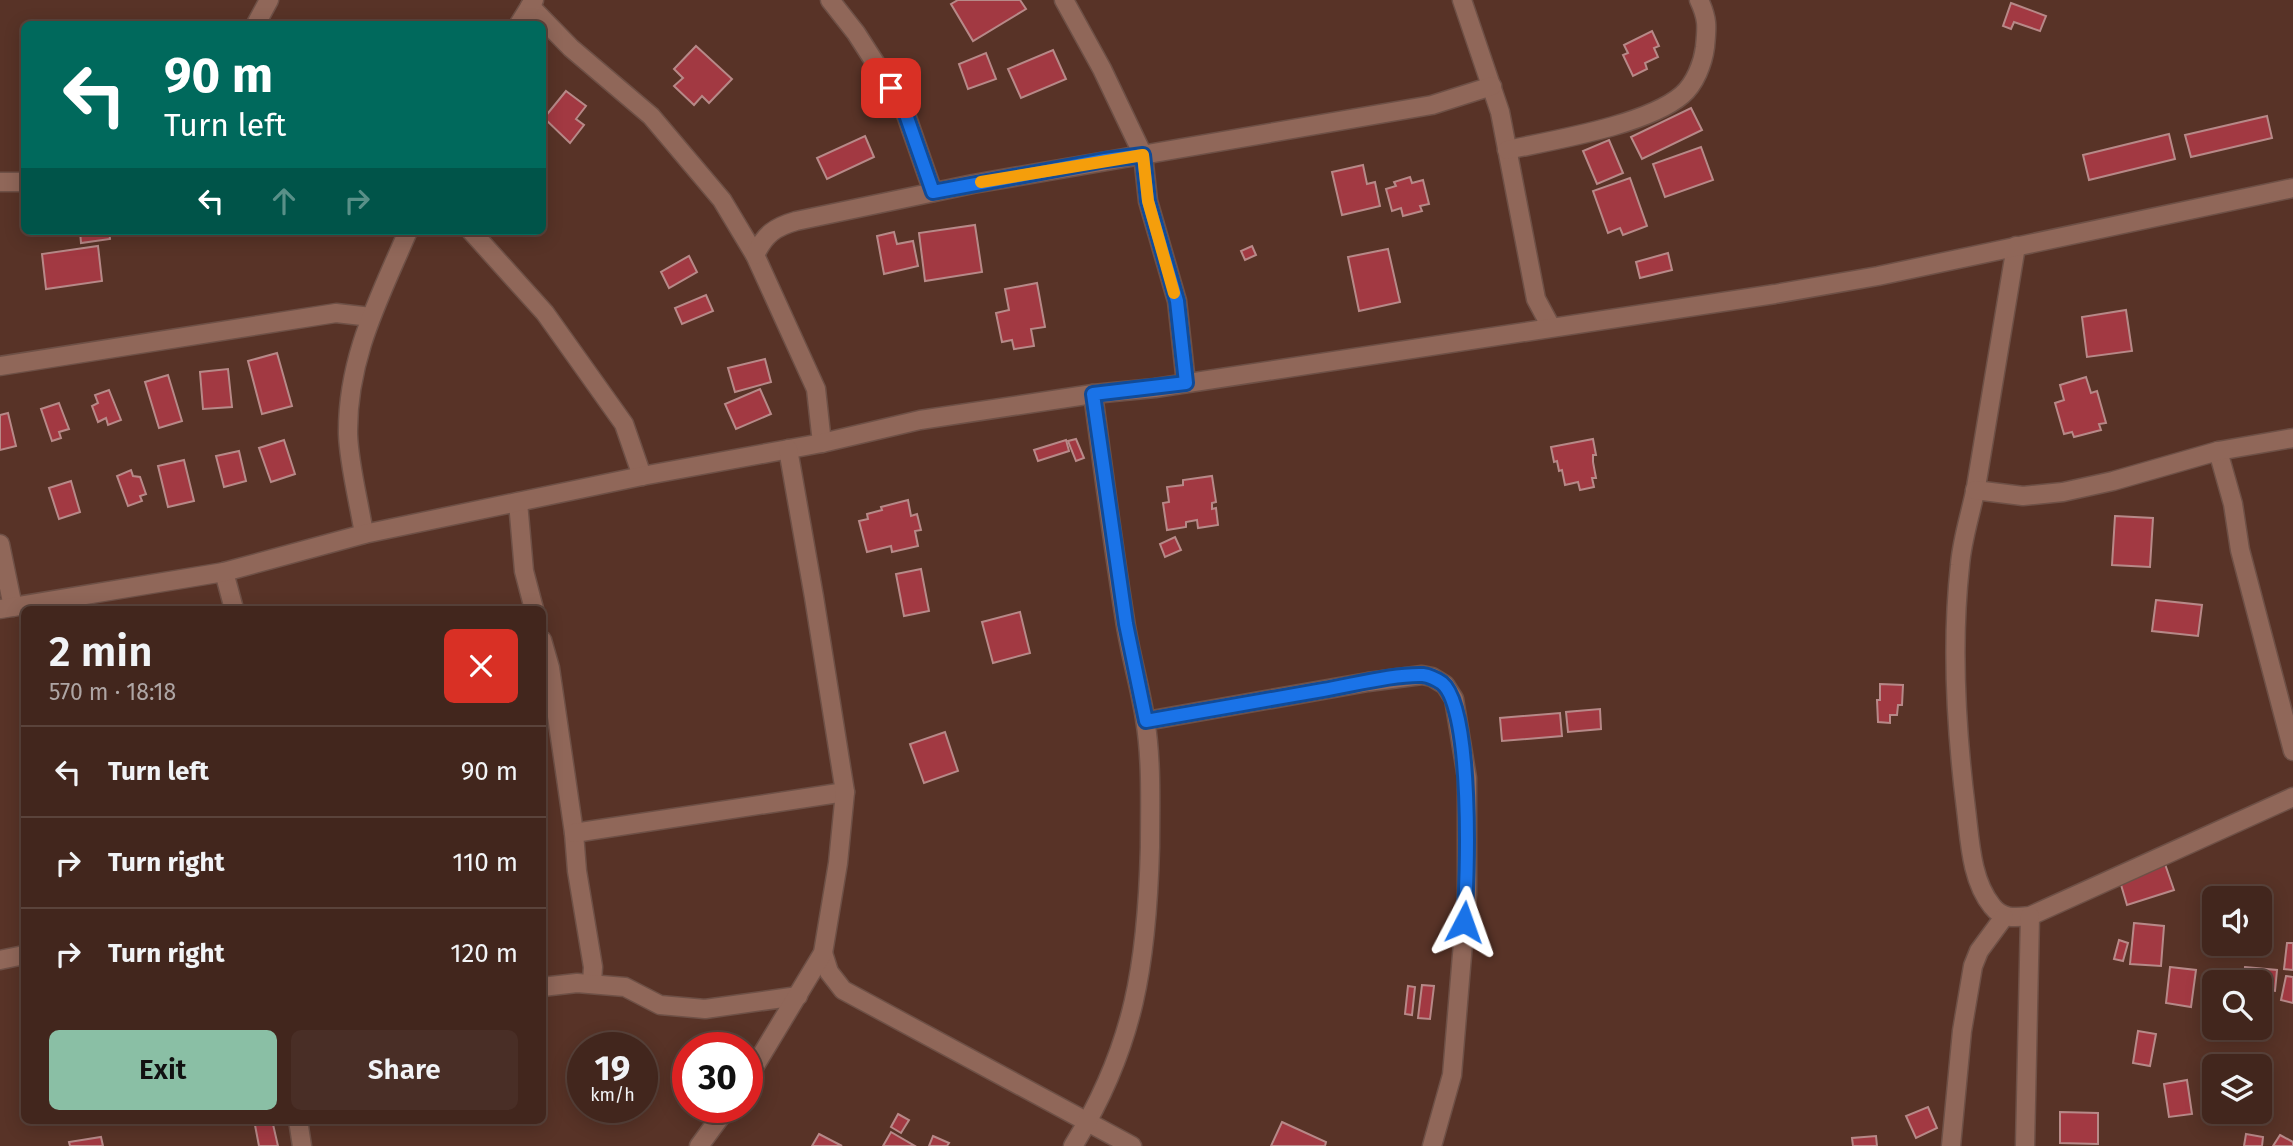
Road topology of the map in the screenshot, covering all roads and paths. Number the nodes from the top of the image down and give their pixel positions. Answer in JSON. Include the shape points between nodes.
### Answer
{"nodes":[{"id":1,"x":269,"y":0,"type":"edge"},
{"id":2,"x":830,"y":0,"type":"edge"},
{"id":3,"x":1064,"y":0,"type":"edge"},
{"id":4,"x":1462,"y":0,"type":"edge"},
{"id":5,"x":1699,"y":0,"type":"edge"},
{"id":6,"x":532,"y":3,"type":"edge"},
{"id":7,"x":258,"y":21,"type":"edge"},
{"id":8,"x":521,"y":21,"type":"edge"},
{"id":9,"x":1492,"y":86,"type":"junction"},
{"id":10,"x":1507,"y":150,"type":"junction"},
{"id":11,"x":1143,"y":155,"type":"junction"},
{"id":12,"x":0,"y":182,"type":"edge"},
{"id":13,"x":21,"y":182,"type":"edge"},
{"id":14,"x":2293,"y":188,"type":"edge"},
{"id":15,"x":933,"y":192,"type":"junction"},
{"id":16,"x":406,"y":235,"type":"edge"},
{"id":17,"x":475,"y":235,"type":"edge"},
{"id":18,"x":2016,"y":246,"type":"junction"},
{"id":19,"x":755,"y":255,"type":"junction"},
{"id":20,"x":371,"y":317,"type":"junction"},
{"id":21,"x":1551,"y":327,"type":"junction"},
{"id":22,"x":0,"y":366,"type":"edge"},
{"id":23,"x":1186,"y":383,"type":"junction"},
{"id":24,"x":1093,"y":394,"type":"junction"},
{"id":25,"x":2293,"y":438,"type":"edge"},
{"id":26,"x":822,"y":443,"type":"junction"},
{"id":27,"x":788,"y":449,"type":"junction"},
{"id":28,"x":2218,"y":451,"type":"junction"},
{"id":29,"x":642,"y":476,"type":"junction"},
{"id":30,"x":1975,"y":490,"type":"junction"},
{"id":31,"x":518,"y":502,"type":"junction"},
{"id":32,"x":364,"y":534,"type":"junction"},
{"id":33,"x":0,"y":544,"type":"edge"},
{"id":34,"x":224,"y":572,"type":"junction"},
{"id":35,"x":233,"y":606,"type":"edge"},
{"id":36,"x":533,"y":606,"type":"edge"},
{"id":37,"x":6,"y":608,"type":"edge"},
{"id":38,"x":546,"y":669,"type":"edge"},
{"id":39,"x":1146,"y":721,"type":"junction"},
{"id":40,"x":2293,"y":751,"type":"edge"},
{"id":41,"x":845,"y":792,"type":"junction"},
{"id":42,"x":2293,"y":797,"type":"edge"},
{"id":43,"x":574,"y":833,"type":"junction"},
{"id":44,"x":2004,"y":916,"type":"junction"},
{"id":45,"x":2030,"y":916,"type":"junction"},
{"id":46,"x":823,"y":953,"type":"junction"},
{"id":47,"x":21,"y":956,"type":"edge"},
{"id":48,"x":0,"y":960,"type":"edge"},
{"id":49,"x":592,"y":983,"type":"junction"},
{"id":50,"x":546,"y":987,"type":"edge"},
{"id":51,"x":798,"y":996,"type":"junction"},
{"id":52,"x":763,"y":1053,"type":"edge"},
{"id":53,"x":1087,"y":1122,"type":"junction"},
{"id":54,"x":716,"y":1123,"type":"edge"},
{"id":55,"x":299,"y":1124,"type":"edge"},
{"id":56,"x":302,"y":1146,"type":"edge"},
{"id":57,"x":699,"y":1146,"type":"edge"},
{"id":58,"x":1073,"y":1146,"type":"edge"},
{"id":59,"x":1132,"y":1146,"type":"edge"},
{"id":60,"x":1432,"y":1146,"type":"edge"},
{"id":61,"x":1951,"y":1146,"type":"edge"},
{"id":62,"x":2025,"y":1146,"type":"edge"}],
"edges":[{"from":1,"to":7,"type":"street"},
{"from":2,"to":15,"type":"street","via":[[903,106]]},
{"from":3,"to":11,"type":"street"},
{"from":4,"to":9,"type":"street"},
{"from":5,"to":10,"type":"street","via":[[1707,18],[1703,62],[1684,94],[1657,111]]},
{"from":6,"to":8,"type":"street"},
{"from":6,"to":19,"type":"street","via":[[571,48],[651,116],[722,200]]},
{"from":9,"to":10,"type":"street"},
{"from":9,"to":11,"type":"street","via":[[1432,104]]},
{"from":10,"to":21,"type":"street","via":[[1536,299]]},
{"from":11,"to":15,"type":"street"},
{"from":11,"to":23,"type":"street","via":[[1148,201],[1177,301]]},
{"from":12,"to":13,"type":"street"},
{"from":14,"to":18,"type":"street"},
{"from":15,"to":19,"type":"street","via":[[775,227]]},
{"from":16,"to":20,"type":"street"},
{"from":17,"to":29,"type":"street","via":[[545,313],[624,425]]},
{"from":18,"to":21,"type":"street","via":[[1788,292]]},
{"from":18,"to":30,"type":"street"},
{"from":19,"to":26,"type":"street","via":[[816,389]]},
{"from":20,"to":22,"type":"street","via":[[336,313]]},
{"from":20,"to":32,"type":"street","via":[[350,384],[348,436]]},
{"from":21,"to":23,"type":"street"},
{"from":23,"to":24,"type":"street"},
{"from":24,"to":26,"type":"street","via":[[920,420]]},
{"from":24,"to":39,"type":"street","via":[[1126,624]]},
{"from":25,"to":28,"type":"street"},
{"from":26,"to":27,"type":"street"},
{"from":27,"to":29,"type":"street"},
{"from":27,"to":41,"type":"street"},
{"from":28,"to":30,"type":"street","via":[[2063,492],[2024,496]]},
{"from":28,"to":40,"type":"street"},
{"from":29,"to":31,"type":"street"},
{"from":30,"to":44,"type":"street","via":[[1960,563],[1955,636],[1958,749],[1971,853],[1981,888],[1992,907]]},
{"from":31,"to":32,"type":"street"},
{"from":31,"to":36,"type":"street","via":[[524,571]]},
{"from":32,"to":34,"type":"street"},
{"from":33,"to":37,"type":"street"},
{"from":34,"to":35,"type":"street"},
{"from":34,"to":37,"type":"street"},
{"from":38,"to":43,"type":"street"},
{"from":39,"to":53,"type":"street","via":[[1150,834],[1148,915],[1140,978],[1121,1048]]},
{"from":39,"to":60,"type":"street","via":[[1422,675],[1445,685],[1454,699],[1467,778],[1467,895],[1452,1076]]},
{"from":41,"to":43,"type":"street"},
{"from":41,"to":46,"type":"street"},
{"from":42,"to":45,"type":"street"},
{"from":43,"to":49,"type":"street"},
{"from":44,"to":45,"type":"street"},
{"from":44,"to":61,"type":"street","via":[[1973,966]]},
{"from":45,"to":62,"type":"street"},
{"from":46,"to":51,"type":"street"},
{"from":46,"to":53,"type":"street","via":[[843,990]]},
{"from":47,"to":48,"type":"street"},
{"from":49,"to":50,"type":"street"},
{"from":49,"to":51,"type":"street","via":[[625,987],[660,1006],[681,1008]]},
{"from":51,"to":52,"type":"street"},
{"from":53,"to":58,"type":"street"},
{"from":53,"to":59,"type":"street"},
{"from":54,"to":57,"type":"street"},
{"from":55,"to":56,"type":"street"}]}
